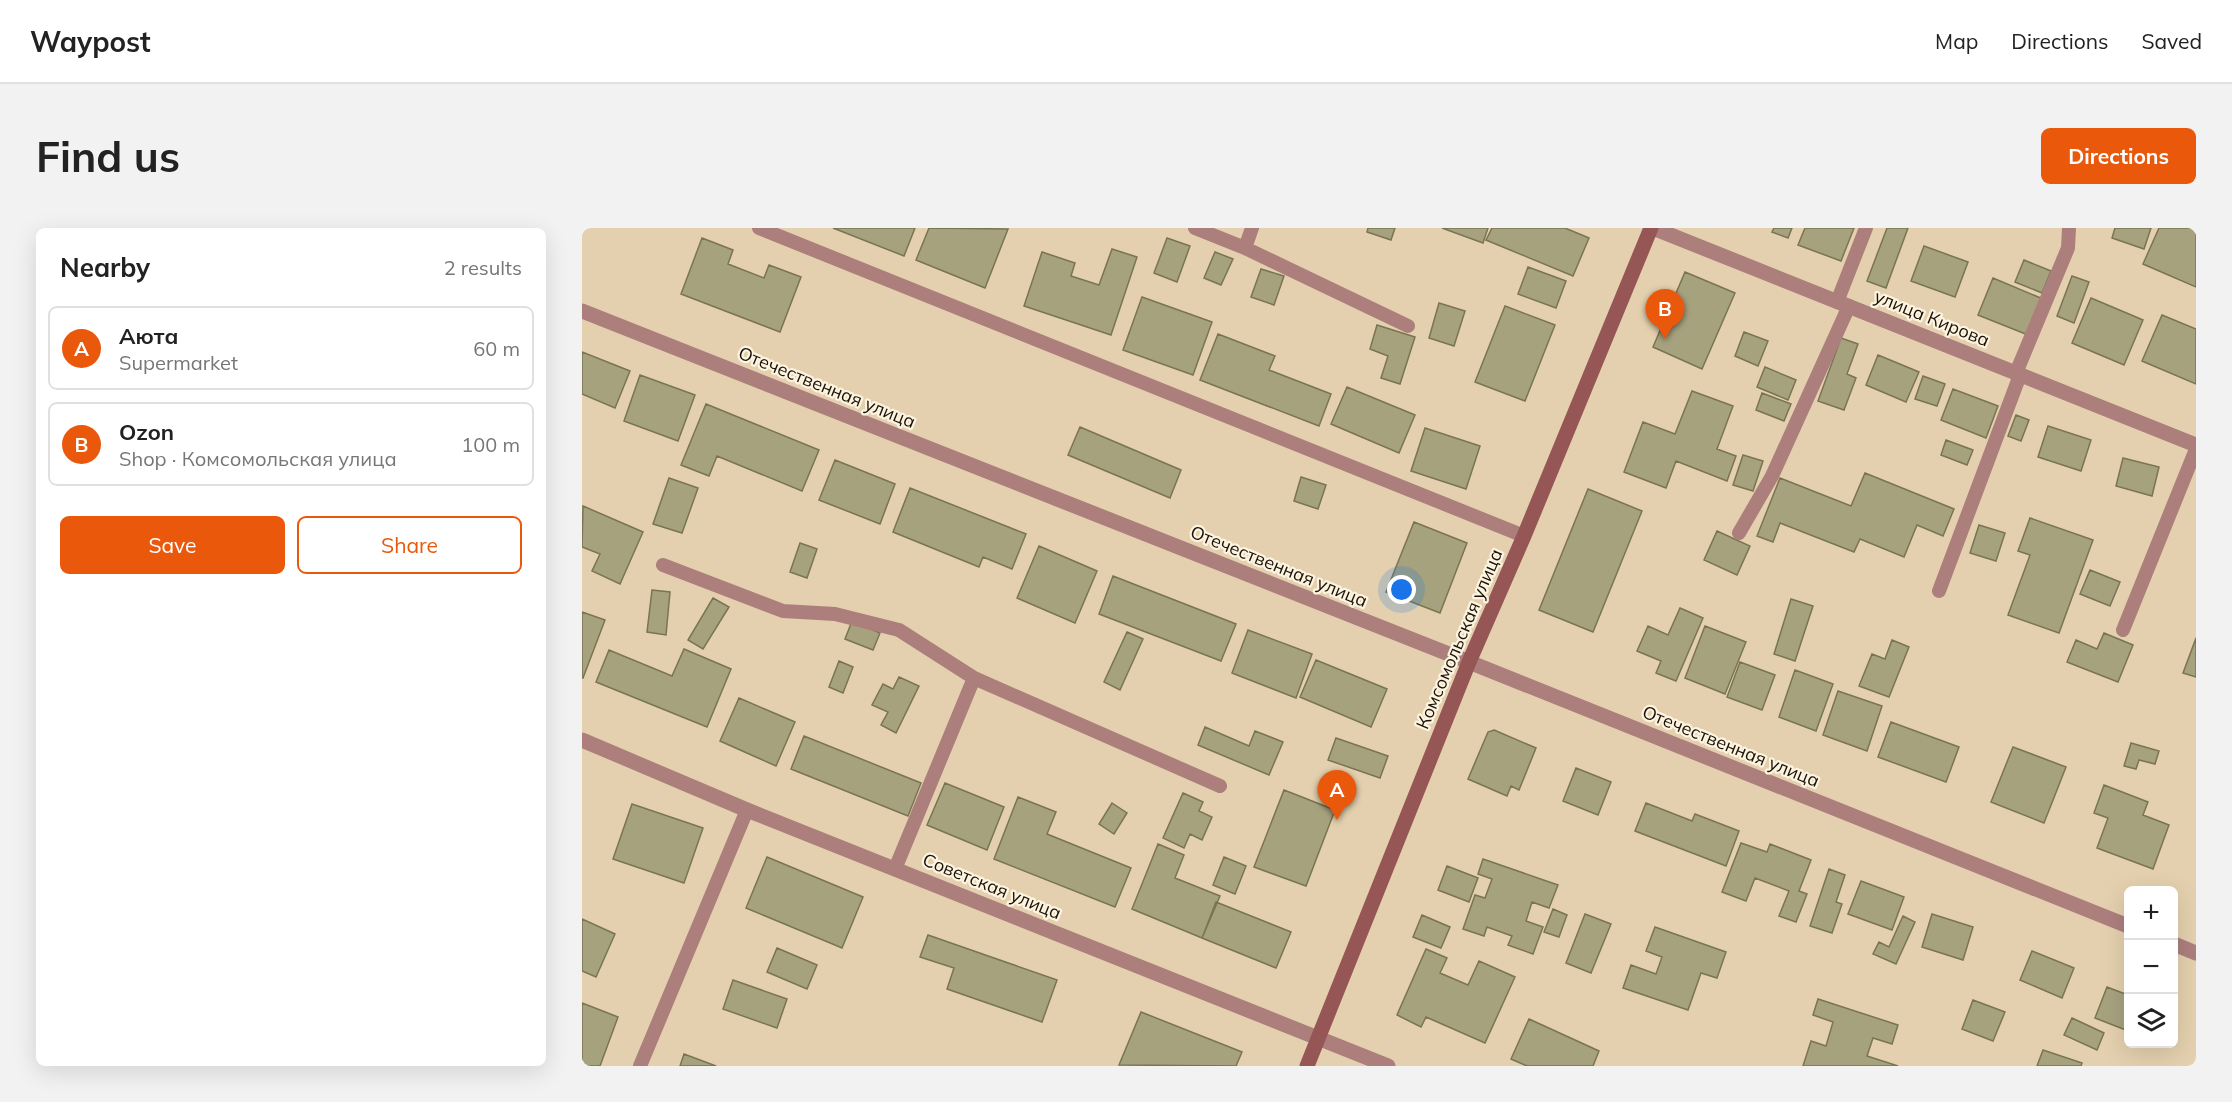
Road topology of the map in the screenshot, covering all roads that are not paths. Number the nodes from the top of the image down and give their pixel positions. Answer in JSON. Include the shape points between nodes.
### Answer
{"nodes":[{"id":1,"x":759,"y":228,"type":"edge"},
{"id":2,"x":1195,"y":228,"type":"edge"},
{"id":3,"x":1252,"y":228,"type":"edge"},
{"id":4,"x":1652,"y":228,"type":"edge"},
{"id":5,"x":1866,"y":228,"type":"edge"},
{"id":6,"x":2069,"y":228,"type":"edge"},
{"id":7,"x":1245,"y":248,"type":"junction"},
{"id":8,"x":1843,"y":304,"type":"junction"},
{"id":9,"x":582,"y":311,"type":"edge"},
{"id":10,"x":1408,"y":326,"type":"dead end"},
{"id":11,"x":2018,"y":374,"type":"junction"},
{"id":12,"x":2196,"y":447,"type":"edge"},
{"id":13,"x":1738,"y":533,"type":"dead end"},
{"id":14,"x":1524,"y":536,"type":"junction"},
{"id":15,"x":663,"y":565,"type":"dead end"},
{"id":16,"x":1939,"y":591,"type":"dead end"},
{"id":17,"x":2122,"y":630,"type":"dead end"},
{"id":18,"x":1469,"y":662,"type":"junction"},
{"id":19,"x":974,"y":678,"type":"junction"},
{"id":20,"x":582,"y":740,"type":"edge"},
{"id":21,"x":1220,"y":786,"type":"dead end"},
{"id":22,"x":747,"y":810,"type":"junction"},
{"id":23,"x":895,"y":869,"type":"junction"},
{"id":24,"x":2124,"y":924,"type":"edge"},
{"id":25,"x":2178,"y":946,"type":"edge"},
{"id":26,"x":2196,"y":953,"type":"edge"},
{"id":27,"x":1319,"y":1037,"type":"junction"},
{"id":28,"x":640,"y":1066,"type":"edge"},
{"id":29,"x":1307,"y":1066,"type":"edge"},
{"id":30,"x":1388,"y":1066,"type":"edge"}],
"edges":[{"from":1,"to":14,"type":"lane"},
{"from":2,"to":7,"type":"lane"},
{"from":3,"to":7,"type":"lane"},
{"from":4,"to":8,"type":"street","name":"улица Кирова"},
{"from":4,"to":14,"type":"main road","name":"Комсомольская улица"},
{"from":5,"to":8,"type":"lane"},
{"from":6,"to":11,"type":"lane","via":[[2068,248]]},
{"from":7,"to":10,"type":"lane"},
{"from":8,"to":11,"type":"street","name":"улица Кирова"},
{"from":8,"to":13,"type":"lane","via":[[1772,476]]},
{"from":9,"to":18,"type":"street","name":"Отечественная улица"},
{"from":11,"to":12,"type":"street","name":"улица Кирова"},
{"from":11,"to":16,"type":"lane"},
{"from":12,"to":17,"type":"lane"},
{"from":14,"to":18,"type":"main road","name":"Комсомольская улица"},
{"from":15,"to":19,"type":"lane","via":[[783,611],[835,614],[899,630]]},
{"from":18,"to":24,"type":"street","name":"Отечественная улица"},
{"from":18,"to":27,"type":"main road","name":"Комсомольская улица"},
{"from":19,"to":21,"type":"lane"},
{"from":19,"to":23,"type":"lane"},
{"from":20,"to":22,"type":"street","name":"Советская улица"},
{"from":22,"to":23,"type":"street","name":"Советская улица"},
{"from":22,"to":28,"type":"lane"},
{"from":23,"to":27,"type":"street","name":"Советская улица"},
{"from":25,"to":26,"type":"street"},
{"from":27,"to":29,"type":"main road","name":"Комсомольская улица"},
{"from":27,"to":30,"type":"street","name":"Советская улица"}]}
